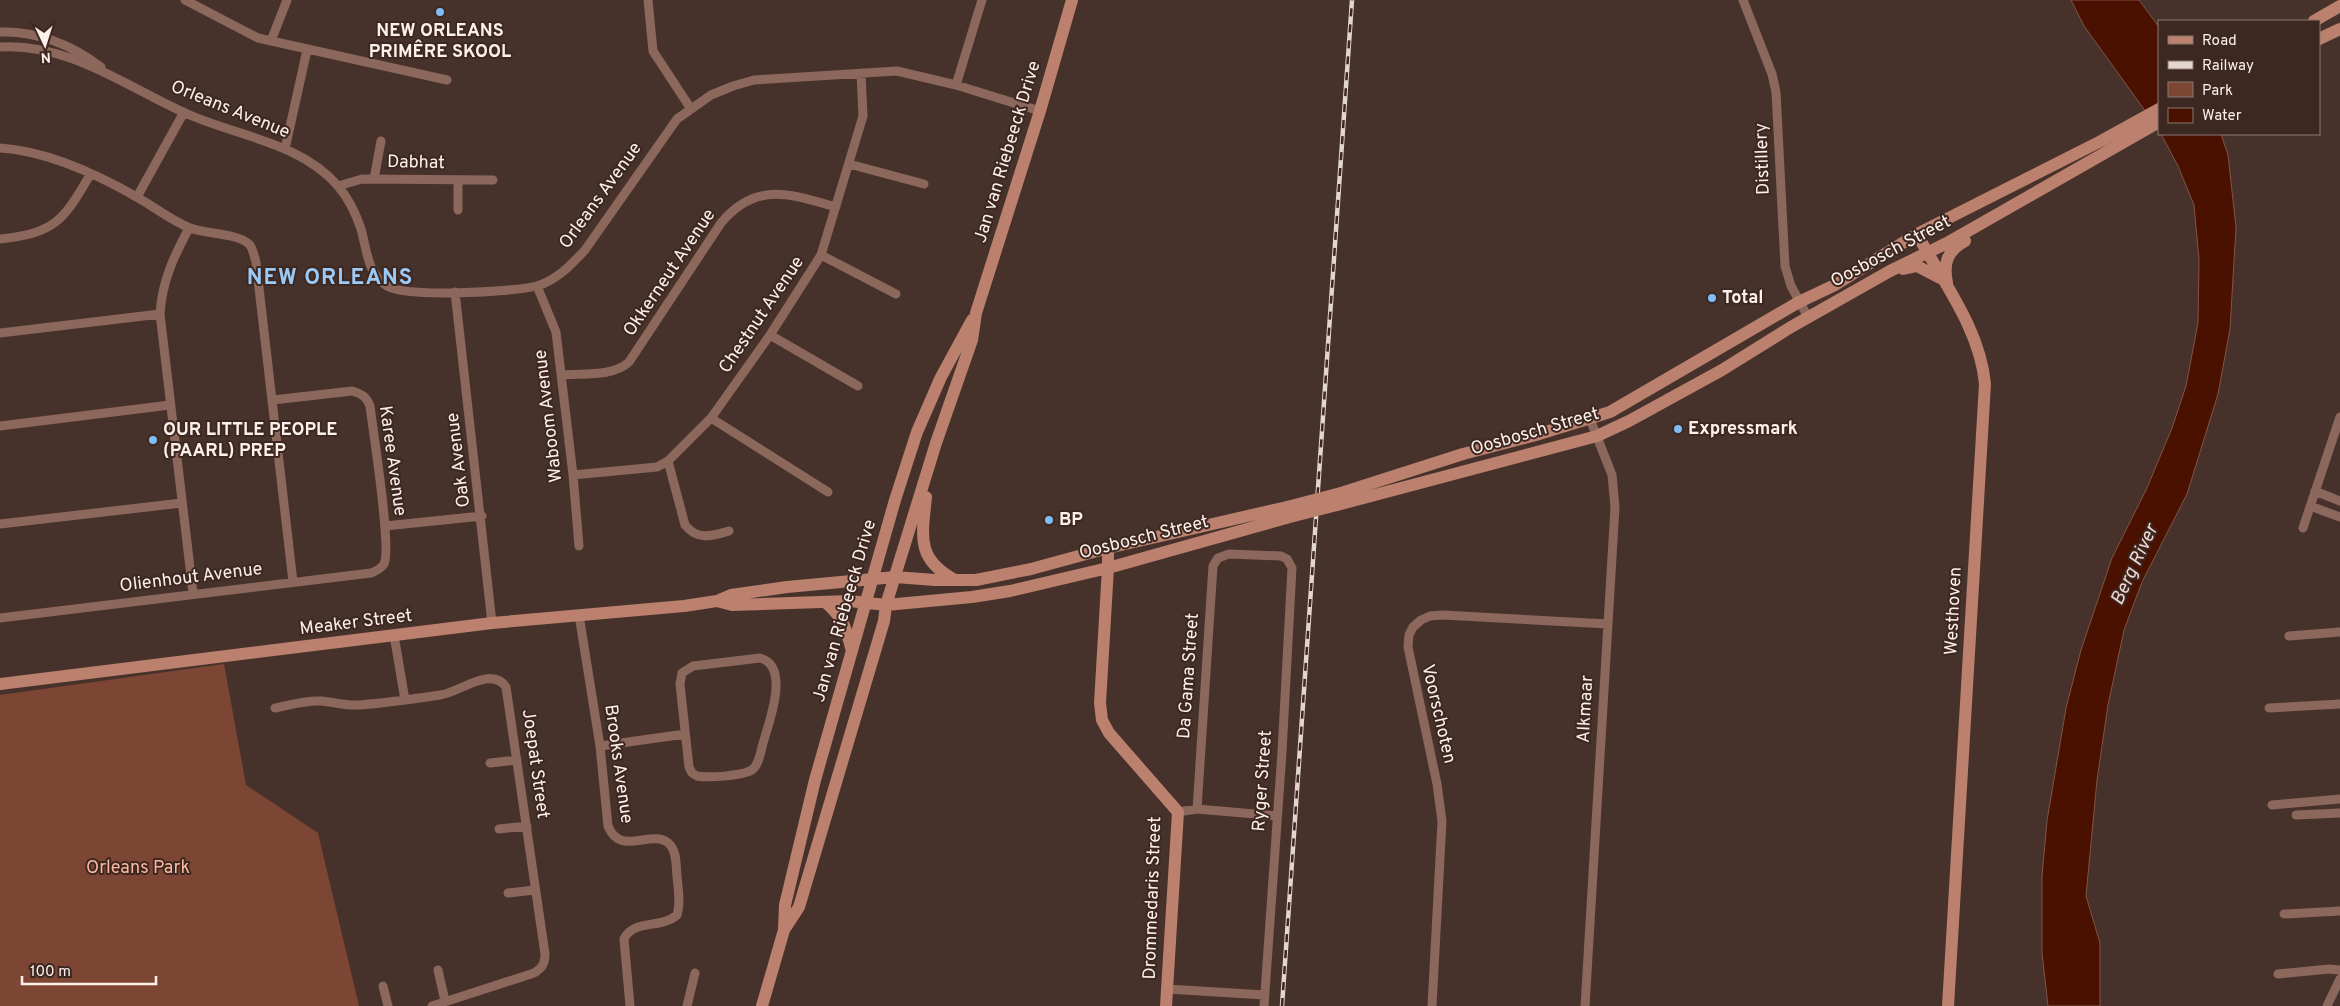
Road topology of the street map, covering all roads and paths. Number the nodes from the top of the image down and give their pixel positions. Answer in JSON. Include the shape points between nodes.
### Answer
{"nodes":[{"id":1,"x":185,"y":0,"type":"edge"},
{"id":2,"x":287,"y":0,"type":"edge"},
{"id":3,"x":648,"y":0,"type":"edge"},
{"id":4,"x":982,"y":0,"type":"edge"},
{"id":5,"x":1072,"y":0,"type":"edge"},
{"id":6,"x":1743,"y":0,"type":"edge"},
{"id":7,"x":2330,"y":0,"type":"edge"},
{"id":8,"x":2340,"y":6,"type":"edge"},
{"id":9,"x":2315,"y":20,"type":"edge"},
{"id":10,"x":2316,"y":20,"type":"edge"},
{"id":11,"x":2340,"y":29,"type":"edge"},
{"id":12,"x":0,"y":32,"type":"edge"},
{"id":13,"x":2320,"y":39,"type":"edge"},
{"id":14,"x":271,"y":41,"type":"junction"},
{"id":15,"x":0,"y":47,"type":"edge"},
{"id":16,"x":307,"y":50,"type":"junction"},
{"id":17,"x":108,"y":73,"type":"junction"},
{"id":18,"x":862,"y":73,"type":"junction"},
{"id":19,"x":447,"y":80,"type":"dead end"},
{"id":20,"x":956,"y":85,"type":"junction"},
{"id":21,"x":690,"y":109,"type":"junction"},
{"id":22,"x":1040,"y":111,"type":"junction"},
{"id":23,"x":2158,"y":111,"type":"edge"},
{"id":24,"x":184,"y":112,"type":"junction"},
{"id":25,"x":2158,"y":122,"type":"edge"},
{"id":26,"x":381,"y":141,"type":"dead end"},
{"id":27,"x":2104,"y":146,"type":"junction"},
{"id":28,"x":0,"y":148,"type":"edge"},
{"id":29,"x":285,"y":149,"type":"junction"},
{"id":30,"x":849,"y":164,"type":"junction"},
{"id":31,"x":90,"y":175,"type":"junction"},
{"id":32,"x":374,"y":179,"type":"junction"},
{"id":33,"x":458,"y":180,"type":"junction"},
{"id":34,"x":493,"y":180,"type":"dead end"},
{"id":35,"x":924,"y":184,"type":"dead end"},
{"id":36,"x":338,"y":186,"type":"junction"},
{"id":37,"x":137,"y":197,"type":"junction"},
{"id":38,"x":2026,"y":198,"type":"junction"},
{"id":39,"x":836,"y":207,"type":"junction"},
{"id":40,"x":458,"y":210,"type":"dead end"},
{"id":41,"x":189,"y":228,"type":"junction"},
{"id":42,"x":1918,"y":234,"type":"junction"},
{"id":43,"x":0,"y":239,"type":"edge"},
{"id":44,"x":1927,"y":252,"type":"junction"},
{"id":45,"x":821,"y":255,"type":"junction"},
{"id":46,"x":1890,"y":271,"type":"junction"},
{"id":47,"x":1946,"y":283,"type":"junction"},
{"id":48,"x":537,"y":286,"type":"junction"},
{"id":49,"x":455,"y":292,"type":"junction"},
{"id":50,"x":896,"y":294,"type":"dead end"},
{"id":51,"x":1799,"y":302,"type":"junction"},
{"id":52,"x":976,"y":313,"type":"junction"},
{"id":53,"x":160,"y":314,"type":"junction"},
{"id":54,"x":1808,"y":317,"type":"junction"},
{"id":55,"x":0,"y":334,"type":"edge"},
{"id":56,"x":770,"y":335,"type":"junction"},
{"id":57,"x":562,"y":375,"type":"junction"},
{"id":58,"x":858,"y":386,"type":"dead end"},
{"id":59,"x":272,"y":400,"type":"junction"},
{"id":60,"x":170,"y":405,"type":"junction"},
{"id":61,"x":2340,"y":417,"type":"edge"},
{"id":62,"x":711,"y":418,"type":"junction"},
{"id":63,"x":1590,"y":419,"type":"junction"},
{"id":64,"x":0,"y":426,"type":"edge"},
{"id":65,"x":1597,"y":436,"type":"junction"},
{"id":66,"x":936,"y":443,"type":"junction"},
{"id":67,"x":668,"y":461,"type":"junction"},
{"id":68,"x":573,"y":475,"type":"junction"},
{"id":69,"x":828,"y":492,"type":"dead end"},
{"id":70,"x":2315,"y":492,"type":"junction"},
{"id":71,"x":1339,"y":499,"type":"junction"},
{"id":72,"x":2340,"y":501,"type":"edge"},
{"id":73,"x":182,"y":502,"type":"junction"},
{"id":74,"x":2310,"y":506,"type":"junction"},
{"id":75,"x":1286,"y":513,"type":"junction"},
{"id":76,"x":482,"y":516,"type":"junction"},
{"id":77,"x":2340,"y":517,"type":"edge"},
{"id":78,"x":0,"y":524,"type":"edge"},
{"id":79,"x":385,"y":526,"type":"junction"},
{"id":80,"x":2303,"y":528,"type":"dead end"},
{"id":81,"x":729,"y":531,"type":"dead end"},
{"id":82,"x":579,"y":546,"type":"dead end"},
{"id":83,"x":1108,"y":548,"type":"junction"},
{"id":84,"x":1228,"y":554,"type":"joint"},
{"id":85,"x":383,"y":565,"type":"joint"},
{"id":86,"x":1108,"y":568,"type":"junction"},
{"id":87,"x":895,"y":577,"type":"junction"},
{"id":88,"x":873,"y":578,"type":"junction"},
{"id":89,"x":955,"y":580,"type":"junction"},
{"id":90,"x":293,"y":582,"type":"junction"},
{"id":91,"x":193,"y":594,"type":"junction"},
{"id":92,"x":717,"y":601,"type":"junction"},
{"id":93,"x":824,"y":602,"type":"junction"},
{"id":94,"x":866,"y":603,"type":"junction"},
{"id":95,"x":886,"y":605,"type":"junction"},
{"id":96,"x":579,"y":615,"type":"junction"},
{"id":97,"x":0,"y":618,"type":"edge"},
{"id":98,"x":492,"y":623,"type":"junction"},
{"id":99,"x":1608,"y":624,"type":"junction"},
{"id":100,"x":2340,"y":632,"type":"edge"},
{"id":101,"x":394,"y":635,"type":"junction"},
{"id":102,"x":2289,"y":636,"type":"dead end"},
{"id":103,"x":852,"y":654,"type":"junction"},
{"id":104,"x":0,"y":684,"type":"edge"},
{"id":105,"x":405,"y":700,"type":"junction"},
{"id":106,"x":2340,"y":704,"type":"edge"},
{"id":107,"x":275,"y":708,"type":"dead end"},
{"id":108,"x":2269,"y":708,"type":"dead end"},
{"id":109,"x":685,"y":734,"type":"junction"},
{"id":110,"x":600,"y":746,"type":"junction"},
{"id":111,"x":517,"y":760,"type":"junction"},
{"id":112,"x":490,"y":763,"type":"dead end"},
{"id":113,"x":2340,"y":799,"type":"edge"},
{"id":114,"x":2272,"y":805,"type":"dead end"},
{"id":115,"x":1197,"y":808,"type":"junction"},
{"id":116,"x":1178,"y":812,"type":"junction"},
{"id":117,"x":2340,"y":813,"type":"edge"},
{"id":118,"x":2296,"y":815,"type":"dead end"},
{"id":119,"x":1277,"y":816,"type":"junction"},
{"id":120,"x":527,"y":826,"type":"junction"},
{"id":121,"x":499,"y":829,"type":"dead end"},
{"id":122,"x":535,"y":890,"type":"junction"},
{"id":123,"x":508,"y":893,"type":"dead end"},
{"id":124,"x":2340,"y":911,"type":"edge"},
{"id":125,"x":2284,"y":914,"type":"dead end"},
{"id":126,"x":784,"y":930,"type":"junction"},
{"id":127,"x":438,"y":970,"type":"dead end"},
{"id":128,"x":2340,"y":970,"type":"edge"},
{"id":129,"x":695,"y":973,"type":"dead end"},
{"id":130,"x":2278,"y":974,"type":"dead end"},
{"id":131,"x":2340,"y":979,"type":"edge"},
{"id":132,"x":383,"y":986,"type":"dead end"},
{"id":133,"x":1167,"y":989,"type":"junction"},
{"id":134,"x":1265,"y":994,"type":"junction"},
{"id":135,"x":446,"y":1001,"type":"junction"},
{"id":136,"x":388,"y":1006,"type":"edge"},
{"id":137,"x":432,"y":1006,"type":"edge"},
{"id":138,"x":630,"y":1006,"type":"edge"},
{"id":139,"x":687,"y":1006,"type":"edge"},
{"id":140,"x":762,"y":1006,"type":"edge"},
{"id":141,"x":1166,"y":1006,"type":"edge"},
{"id":142,"x":1264,"y":1006,"type":"edge"},
{"id":143,"x":1432,"y":1006,"type":"edge"},
{"id":144,"x":1585,"y":1006,"type":"edge"},
{"id":145,"x":1948,"y":1006,"type":"edge"},
{"id":146,"x":2327,"y":1006,"type":"edge"}],
"edges":[{"from":1,"to":14,"type":"street","via":[[247,33]]},
{"from":2,"to":14,"type":"street"},
{"from":3,"to":21,"type":"street","via":[[653,51]]},
{"from":4,"to":20,"type":"street"},
{"from":5,"to":22,"type":"main road","name":"Jan van Riebeeck Drive"},
{"from":6,"to":51,"type":"street","name":"Distillery","via":[[1776,92],[1785,266]]},
{"from":7,"to":9,"type":"main road"},
{"from":8,"to":10,"type":"main road"},
{"from":11,"to":13,"type":"main road"},
{"from":12,"to":17,"type":"street","name":"Orleans Avenue","via":[[33,34],[55,41],[90,58]]},
{"from":14,"to":16,"type":"street"},
{"from":15,"to":17,"type":"street","name":"Orleans Avenue","via":[[35,48]]},
{"from":16,"to":19,"type":"street"},
{"from":16,"to":29,"type":"street"},
{"from":17,"to":24,"type":"street","name":"Orleans Avenue"},
{"from":18,"to":20,"type":"street","name":"Orleans Avenue","via":[[897,71]]},
{"from":18,"to":21,"type":"street","name":"Orleans Avenue","via":[[754,80],[711,95]]},
{"from":18,"to":30,"type":"street","name":"Chestnut Avenue","via":[[863,116]]},
{"from":20,"to":22,"type":"street","name":"Orleans Avenue"},
{"from":21,"to":48,"type":"street","name":"Orleans Avenue","via":[[664,135],[585,250],[567,269]]},
{"from":22,"to":52,"type":"main road","name":"Jan van Riebeeck Drive"},
{"from":23,"to":27,"type":"main road","name":"Oosbosch Street"},
{"from":24,"to":29,"type":"street","name":"Orleans Avenue"},
{"from":24,"to":37,"type":"street"},
{"from":25,"to":27,"type":"main road","name":"Oosbosch Street"},
{"from":26,"to":32,"type":"street","name":"Dabhat"},
{"from":27,"to":38,"type":"main road","name":"Oosbosch Street"},
{"from":27,"to":42,"type":"main road","name":"Oosbosch Street"},
{"from":28,"to":31,"type":"street","via":[[40,153]]},
{"from":29,"to":36,"type":"street","name":"Orleans Avenue","via":[[324,172]]},
{"from":30,"to":35,"type":"street"},
{"from":30,"to":39,"type":"street","name":"Chestnut Avenue"},
{"from":31,"to":37,"type":"street"},
{"from":31,"to":43,"type":"street","via":[[70,209],[51,226],[36,233]]},
{"from":32,"to":33,"type":"street","name":"Dabhat"},
{"from":32,"to":36,"type":"street","name":"Dabhat","via":[[354,180]]},
{"from":33,"to":34,"type":"street","name":"Dabhat"},
{"from":33,"to":40,"type":"street","name":"Dabhat"},
{"from":36,"to":49,"type":"street","name":"Orleans Avenue","via":[[355,214],[377,278],[389,287],[403,291]]},
{"from":37,"to":41,"type":"street"},
{"from":38,"to":44,"type":"main road","name":"Oosbosch Street","via":[[1947,244]]},
{"from":38,"to":47,"type":"main road","via":[[2008,216],[1953,248],[1946,263]]},
{"from":39,"to":45,"type":"street","name":"Chestnut Avenue"},
{"from":39,"to":57,"type":"street","name":"Okkerneut Avenue","via":[[778,193],[746,201],[721,223],[629,362],[613,371]]},
{"from":41,"to":53,"type":"street","via":[[170,264]]},
{"from":41,"to":59,"type":"street","via":[[239,239],[252,249]]},
{"from":42,"to":44,"type":"main road","name":"Westhoven"},
{"from":42,"to":51,"type":"main road","name":"Oosbosch Street","via":[[1835,285]]},
{"from":44,"to":46,"type":"main road","name":"Oosbosch Street"},
{"from":44,"to":47,"type":"main road","name":"Westhoven"},
{"from":45,"to":50,"type":"street"},
{"from":45,"to":56,"type":"street","name":"Chestnut Avenue"},
{"from":46,"to":47,"type":"main road","via":[[1917,266]]},
{"from":46,"to":54,"type":"main road","name":"Oosbosch Street"},
{"from":47,"to":145,"type":"main road","name":"Westhoven","via":[[1979,350],[1985,384]]},
{"from":48,"to":49,"type":"street","name":"Orleans Avenue"},
{"from":48,"to":57,"type":"street","name":"Waboom Avenue","via":[[554,324]]},
{"from":49,"to":76,"type":"street","name":"Oak Avenue"},
{"from":51,"to":54,"type":"street","name":"Distillery"},
{"from":51,"to":63,"type":"main road","name":"Oosbosch Street","via":[[1610,412]]},
{"from":52,"to":66,"type":"main road","name":"Jan van Riebeeck Drive","via":[[972,340]]},
{"from":52,"to":88,"type":"main road","name":"Jan van Riebeeck Drive","via":[[941,377],[917,432]]},
{"from":53,"to":55,"type":"street"},
{"from":53,"to":60,"type":"street"},
{"from":54,"to":65,"type":"main road","name":"Oosbosch Street","via":[[1722,370]]},
{"from":56,"to":58,"type":"street"},
{"from":56,"to":62,"type":"street","name":"Chestnut Avenue"},
{"from":57,"to":68,"type":"street","name":"Waboom Avenue"},
{"from":59,"to":79,"type":"street","name":"Karee Avenue","via":[[352,391],[367,398]]},
{"from":59,"to":90,"type":"street"},
{"from":60,"to":64,"type":"street"},
{"from":60,"to":73,"type":"street"},
{"from":61,"to":70,"type":"street"},
{"from":62,"to":67,"type":"street","name":"Chestnut Avenue"},
{"from":62,"to":69,"type":"street"},
{"from":63,"to":65,"type":"street","name":"Alkmaar"},
{"from":63,"to":71,"type":"main road","name":"Oosbosch Street","via":[[1463,454]]},
{"from":65,"to":71,"type":"main road","name":"Oosbosch Street"},
{"from":65,"to":99,"type":"street","name":"Alkmaar","via":[[1615,490]]},
{"from":66,"to":87,"type":"main road","name":"Jan van Riebeeck Drive"},
{"from":66,"to":89,"type":"main road","via":[[926,495],[923,545],[930,563]]},
{"from":67,"to":68,"type":"street","name":"Chestnut Avenue","via":[[644,469]]},
{"from":67,"to":81,"type":"street","via":[[685,525],[690,532],[705,536]]},
{"from":68,"to":82,"type":"street","name":"Waboom Avenue"},
{"from":70,"to":72,"type":"street"},
{"from":70,"to":74,"type":"street"},
{"from":71,"to":75,"type":"main road","name":"Oosbosch Street","bridge":true},
{"from":73,"to":78,"type":"street"},
{"from":73,"to":91,"type":"street"},
{"from":74,"to":77,"type":"street"},
{"from":74,"to":80,"type":"street"},
{"from":75,"to":83,"type":"main road","name":"Oosbosch Street"},
{"from":75,"to":86,"type":"main road","name":"Oosbosch Street"},
{"from":76,"to":79,"type":"street"},
{"from":76,"to":98,"type":"street","name":"Oak Avenue"},
{"from":79,"to":85,"type":"street","name":"Karee Avenue"},
{"from":83,"to":86,"type":"main road","name":"Drommedaris Street"},
{"from":83,"to":89,"type":"main road","name":"Oosbosch Street","via":[[996,577]]},
{"from":84,"to":115,"type":"street","name":"Da Gama Street","via":[[1218,558],[1213,566]]},
{"from":84,"to":119,"type":"street","name":"Ryger Street","via":[[1273,555],[1287,559],[1292,568]]},
{"from":85,"to":90,"type":"street","name":"Olienhout Avenue","via":[[371,573]]},
{"from":86,"to":95,"type":"main road","name":"Oosbosch Street","via":[[1000,592]]},
{"from":86,"to":116,"type":"main road","name":"Drommedaris Street","via":[[1100,704],[1102,720],[1109,733]]},
{"from":87,"to":88,"type":"main road","name":"Meaker Street"},
{"from":87,"to":89,"type":"main road","name":"Oosbosch Street"},
{"from":87,"to":95,"type":"main road","name":"Jan van Riebeeck Drive"},
{"from":88,"to":92,"type":"main road","name":"Meaker Street","via":[[731,595]]},
{"from":88,"to":94,"type":"main road","name":"Jan van Riebeeck Drive"},
{"from":90,"to":91,"type":"street","name":"Olienhout Avenue"},
{"from":91,"to":97,"type":"street","name":"Olienhout Avenue"},
{"from":92,"to":93,"type":"main road","name":"Meaker Street","via":[[732,605]]},
{"from":92,"to":96,"type":"main road","name":"Meaker Street"},
{"from":93,"to":94,"type":"main road","name":"Meaker Street"},
{"from":93,"to":103,"type":"main road","via":[[837,612],[846,628]]},
{"from":94,"to":95,"type":"main road","name":"Meaker Street"},
{"from":94,"to":103,"type":"main road","name":"Jan van Riebeeck Drive"},
{"from":95,"to":126,"type":"main road","name":"Jan van Riebeeck Drive","via":[[884,621],[799,907]]},
{"from":96,"to":98,"type":"main road","name":"Meaker Street"},
{"from":96,"to":110,"type":"street","name":"Brooks Avenue"},
{"from":98,"to":101,"type":"main road","name":"Meaker Street"},
{"from":99,"to":143,"type":"street","name":"Voorschoten","via":[[1442,615],[1421,620],[1409,635],[1409,659],[1442,821]]},
{"from":99,"to":144,"type":"street","name":"Alkmaar"},
{"from":100,"to":102,"type":"street"},
{"from":101,"to":104,"type":"main road","name":"Meaker Street"},
{"from":101,"to":105,"type":"street"},
{"from":103,"to":126,"type":"main road","name":"Jan van Riebeeck Drive","via":[[815,780],[785,905]]},
{"from":105,"to":107,"type":"street","name":"Joepat Street","via":[[358,705],[307,701]]},
{"from":105,"to":111,"type":"street","name":"Joepat Street","via":[[444,695],[483,680],[502,682],[508,694]]},
{"from":106,"to":108,"type":"street"},
{"from":109,"to":109,"type":"street","via":[[680,678],[687,668],[760,658],[771,663],[775,699],[753,769],[739,774],[697,776],[689,767]]},
{"from":109,"to":110,"type":"street"},
{"from":110,"to":138,"type":"street","name":"Brooks Avenue","via":[[611,834],[624,841],[656,838],[672,847],[675,854],[677,915],[665,922],[633,928],[624,939]]},
{"from":111,"to":112,"type":"street"},
{"from":111,"to":120,"type":"street","name":"Joepat Street"},
{"from":113,"to":114,"type":"street"},
{"from":115,"to":116,"type":"street"},
{"from":115,"to":119,"type":"street"},
{"from":116,"to":133,"type":"main road","name":"Drommedaris Street"},
{"from":117,"to":118,"type":"street"},
{"from":119,"to":134,"type":"street","name":"Ryger Street"},
{"from":120,"to":121,"type":"street"},
{"from":120,"to":122,"type":"street","name":"Joepat Street"},
{"from":122,"to":123,"type":"street"},
{"from":122,"to":135,"type":"street","name":"Joepat Street","via":[[546,954],[541,969]]},
{"from":124,"to":125,"type":"street"},
{"from":126,"to":140,"type":"main road","name":"Jan van Riebeeck Drive"},
{"from":127,"to":135,"type":"street"},
{"from":128,"to":130,"type":"street"},
{"from":129,"to":139,"type":"street"},
{"from":131,"to":146,"type":"street"},
{"from":132,"to":136,"type":"street"},
{"from":133,"to":134,"type":"street"},
{"from":133,"to":141,"type":"main road","name":"Drommedaris Street"},
{"from":134,"to":142,"type":"street","name":"Ryger Street"},
{"from":135,"to":137,"type":"street","name":"Joepat Street"}]}
